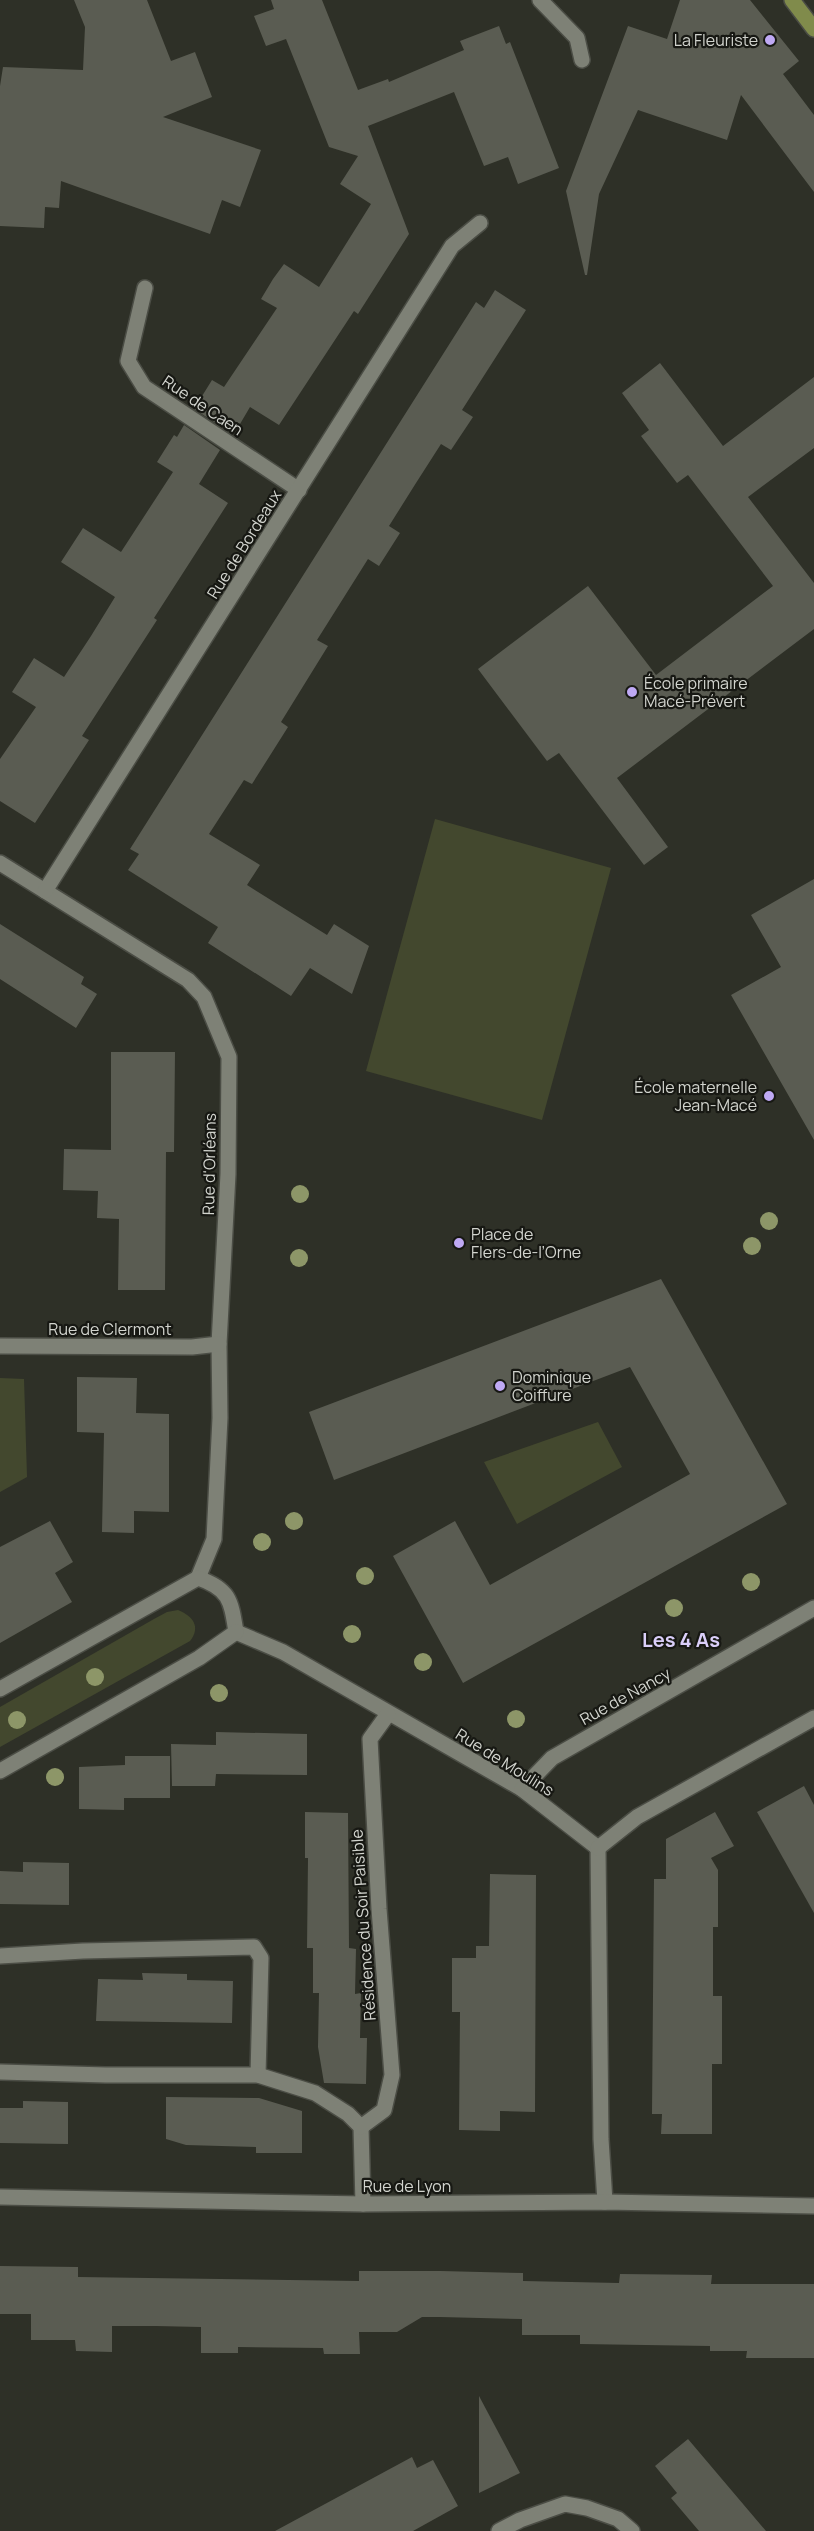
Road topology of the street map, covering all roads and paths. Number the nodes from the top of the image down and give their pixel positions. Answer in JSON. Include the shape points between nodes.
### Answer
{"nodes":[{"id":1,"x":540,"y":0,"type":"edge"},
{"id":2,"x":792,"y":0,"type":"edge"},
{"id":3,"x":814,"y":29,"type":"edge"},
{"id":4,"x":582,"y":60,"type":"dead end"},
{"id":5,"x":480,"y":223,"type":"dead end"},
{"id":6,"x":145,"y":288,"type":"dead end"},
{"id":7,"x":299,"y":490,"type":"junction"},
{"id":8,"x":0,"y":863,"type":"edge"},
{"id":9,"x":45,"y":891,"type":"junction"},
{"id":10,"x":219,"y":1344,"type":"junction"},
{"id":11,"x":0,"y":1346,"type":"edge"},
{"id":12,"x":198,"y":1578,"type":"junction"},
{"id":13,"x":814,"y":1608,"type":"edge"},
{"id":14,"x":236,"y":1632,"type":"junction"},
{"id":15,"x":0,"y":1689,"type":"edge"},
{"id":16,"x":388,"y":1714,"type":"junction"},
{"id":17,"x":814,"y":1718,"type":"edge"},
{"id":18,"x":0,"y":1771,"type":"edge"},
{"id":19,"x":522,"y":1789,"type":"junction"},
{"id":20,"x":598,"y":1848,"type":"junction"},
{"id":21,"x":0,"y":1956,"type":"edge"},
{"id":22,"x":0,"y":2072,"type":"edge"},
{"id":23,"x":258,"y":2075,"type":"junction"},
{"id":24,"x":361,"y":2127,"type":"junction"},
{"id":25,"x":0,"y":2197,"type":"edge"},
{"id":26,"x":605,"y":2202,"type":"junction"},
{"id":27,"x":363,"y":2205,"type":"junction"},
{"id":28,"x":814,"y":2206,"type":"edge"},
{"id":29,"x":499,"y":2531,"type":"edge"},
{"id":30,"x":632,"y":2531,"type":"edge"}],
"edges":[{"from":1,"to":4,"type":"street","via":[[577,38]]},
{"from":2,"to":3,"type":"main road"},
{"from":5,"to":7,"type":"street","name":"Rue de Bordeaux","via":[[452,246]]},
{"from":6,"to":7,"type":"street","name":"Rue de Caen","via":[[128,361],[144,387]]},
{"from":7,"to":9,"type":"street","name":"Rue de Bordeaux"},
{"from":8,"to":9,"type":"street","name":"Rue d'Orléans"},
{"from":9,"to":10,"type":"street","name":"Rue d'Orléans","via":[[188,980],[204,997],[229,1057],[228,1174]]},
{"from":10,"to":11,"type":"street","name":"Rue de Clermont"},
{"from":10,"to":12,"type":"street","name":"Rue d'Orléans","via":[[214,1539]]},
{"from":12,"to":14,"type":"street","via":[[216,1584],[231,1600]]},
{"from":12,"to":15,"type":"street"},
{"from":13,"to":19,"type":"street","name":"Rue de Nancy","via":[[552,1758]]},
{"from":14,"to":16,"type":"street","name":"Rue de Moulins","via":[[283,1652]]},
{"from":14,"to":18,"type":"street","via":[[200,1658]]},
{"from":16,"to":19,"type":"street","name":"Rue de Moulins"},
{"from":16,"to":24,"type":"street","name":"Résidence du Soir Paisible","via":[[370,1739],[392,2075],[384,2110]]},
{"from":17,"to":20,"type":"street","via":[[637,1817]]},
{"from":19,"to":20,"type":"street","name":"Rue de Moulins"},
{"from":20,"to":26,"type":"street"},
{"from":21,"to":23,"type":"street","via":[[254,1947],[261,1958]]},
{"from":22,"to":23,"type":"street"},
{"from":23,"to":24,"type":"street","via":[[315,2093]]},
{"from":24,"to":27,"type":"street"},
{"from":25,"to":27,"type":"street","name":"Rue de Lyon"},
{"from":26,"to":27,"type":"street","name":"Rue de Lyon"},
{"from":26,"to":28,"type":"street","name":"Rue de Lyon"},
{"from":29,"to":30,"type":"street","via":[[565,2504],[618,2519]]}]}
